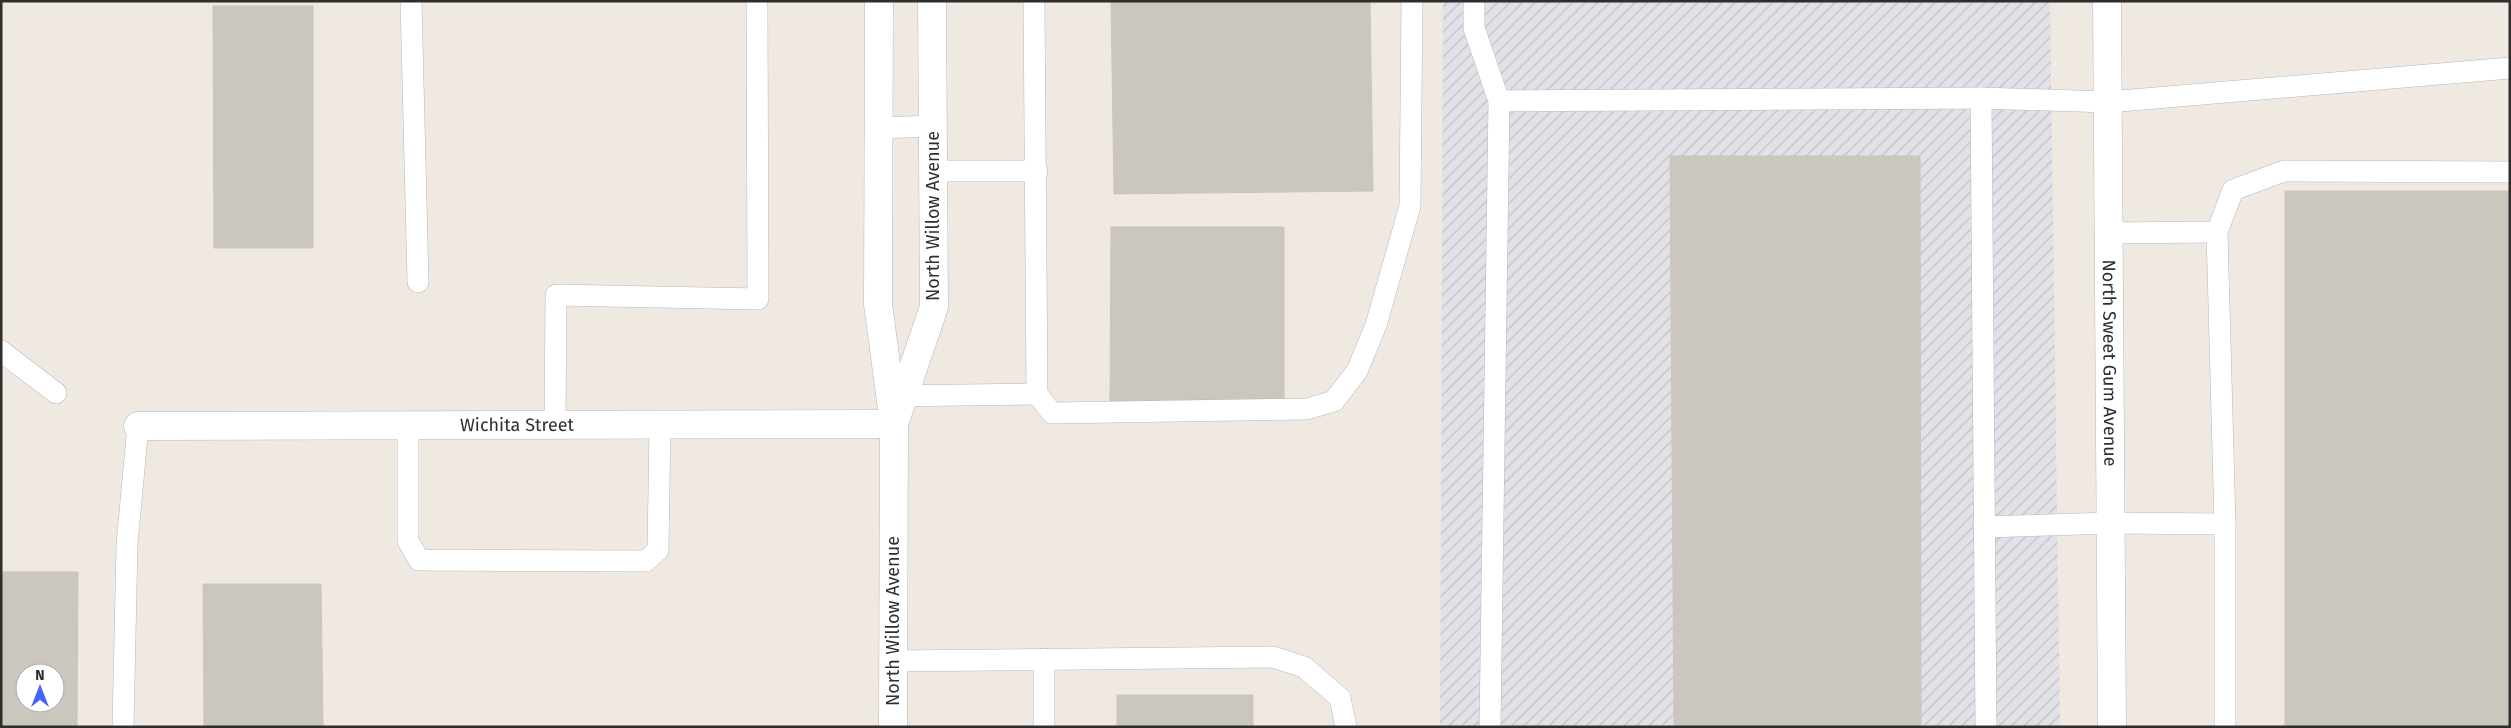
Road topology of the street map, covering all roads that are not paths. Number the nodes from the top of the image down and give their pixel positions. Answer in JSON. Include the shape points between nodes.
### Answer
{"nodes":[{"id":1,"x":411,"y":1,"type":"edge"},
{"id":2,"x":757,"y":1,"type":"edge"},
{"id":3,"x":879,"y":1,"type":"edge"},
{"id":4,"x":932,"y":1,"type":"edge"},
{"id":5,"x":1034,"y":1,"type":"edge"},
{"id":6,"x":1412,"y":1,"type":"edge"},
{"id":7,"x":1474,"y":1,"type":"edge"},
{"id":8,"x":2107,"y":1,"type":"edge"},
{"id":9,"x":2510,"y":68,"type":"edge"},
{"id":10,"x":1981,"y":98,"type":"junction"},
{"id":11,"x":1499,"y":101,"type":"junction"},
{"id":12,"x":2108,"y":102,"type":"junction"},
{"id":13,"x":933,"y":126,"type":"junction"},
{"id":14,"x":879,"y":128,"type":"junction"},
{"id":15,"x":933,"y":171,"type":"junction"},
{"id":16,"x":1037,"y":172,"type":"junction"},
{"id":17,"x":2510,"y":172,"type":"edge"},
{"id":18,"x":2217,"y":232,"type":"junction"},
{"id":19,"x":2108,"y":233,"type":"junction"},
{"id":20,"x":418,"y":282,"type":"dead end"},
{"id":21,"x":1,"y":351,"type":"edge"},
{"id":22,"x":56,"y":392,"type":"dead end"},
{"id":23,"x":1037,"y":394,"type":"junction"},
{"id":24,"x":897,"y":396,"type":"junction"},
{"id":25,"x":894,"y":424,"type":"junction"},
{"id":26,"x":138,"y":426,"type":"joint"},
{"id":27,"x":408,"y":426,"type":"junction"},
{"id":28,"x":554,"y":426,"type":"junction"},
{"id":29,"x":660,"y":426,"type":"junction"},
{"id":30,"x":2111,"y":523,"type":"junction"},
{"id":31,"x":2225,"y":524,"type":"junction"},
{"id":32,"x":1984,"y":526,"type":"junction"},
{"id":33,"x":1044,"y":659,"type":"junction"},
{"id":34,"x":893,"y":660,"type":"junction"},
{"id":35,"x":123,"y":727,"type":"edge"},
{"id":36,"x":893,"y":727,"type":"edge"},
{"id":37,"x":1044,"y":727,"type":"edge"},
{"id":38,"x":1346,"y":727,"type":"edge"},
{"id":39,"x":1490,"y":727,"type":"edge"},
{"id":40,"x":1986,"y":727,"type":"edge"},
{"id":41,"x":2112,"y":727,"type":"edge"},
{"id":42,"x":2225,"y":727,"type":"edge"}],
"edges":[{"from":1,"to":20,"type":"lane"},
{"from":2,"to":28,"type":"lane","via":[[758,298],[556,295]]},
{"from":3,"to":14,"type":"street","name":"North Willow Avenue"},
{"from":4,"to":13,"type":"street","name":"North Willow Avenue"},
{"from":5,"to":16,"type":"lane"},
{"from":6,"to":23,"type":"lane","via":[[1410,206],[1376,325],[1357,371],[1334,401],[1307,409],[1052,413]]},
{"from":7,"to":11,"type":"lane","via":[[1474,28]]},
{"from":8,"to":12,"type":"street","name":"North Sweet Gum Avenue"},
{"from":9,"to":12,"type":"lane"},
{"from":10,"to":11,"type":"lane"},
{"from":10,"to":12,"type":"lane"},
{"from":10,"to":32,"type":"lane"},
{"from":11,"to":39,"type":"lane"},
{"from":12,"to":19,"type":"street","name":"North Sweet Gum Avenue"},
{"from":13,"to":14,"type":"lane"},
{"from":13,"to":15,"type":"street","name":"North Willow Avenue"},
{"from":14,"to":24,"type":"street","name":"North Willow Avenue","via":[[878,304]]},
{"from":15,"to":16,"type":"lane"},
{"from":15,"to":24,"type":"street","name":"North Willow Avenue","via":[[934,307]]},
{"from":16,"to":23,"type":"lane"},
{"from":17,"to":18,"type":"lane","via":[[2284,171],[2233,190]]},
{"from":18,"to":19,"type":"lane"},
{"from":18,"to":31,"type":"lane"},
{"from":19,"to":30,"type":"street","name":"North Sweet Gum Avenue"},
{"from":21,"to":22,"type":"lane"},
{"from":23,"to":24,"type":"lane"},
{"from":24,"to":25,"type":"street","name":"North Willow Avenue"},
{"from":25,"to":29,"type":"street","name":"Wichita Street"},
{"from":25,"to":34,"type":"street","name":"North Willow Avenue"},
{"from":26,"to":27,"type":"street","name":"Wichita Street"},
{"from":26,"to":35,"type":"lane","via":[[127,544]]},
{"from":27,"to":28,"type":"street","name":"Wichita Street"},
{"from":27,"to":29,"type":"lane","via":[[408,541],[419,560],[646,561],[658,550]]},
{"from":28,"to":29,"type":"street","name":"Wichita Street"},
{"from":30,"to":31,"type":"lane"},
{"from":30,"to":32,"type":"lane"},
{"from":30,"to":41,"type":"street","name":"North Sweet Gum Avenue"},
{"from":31,"to":42,"type":"lane"},
{"from":32,"to":40,"type":"lane"},
{"from":33,"to":34,"type":"lane"},
{"from":33,"to":37,"type":"lane"},
{"from":33,"to":38,"type":"lane","via":[[1273,657],[1304,667],[1340,698]]},
{"from":34,"to":36,"type":"street","name":"North Willow Avenue"}]}
